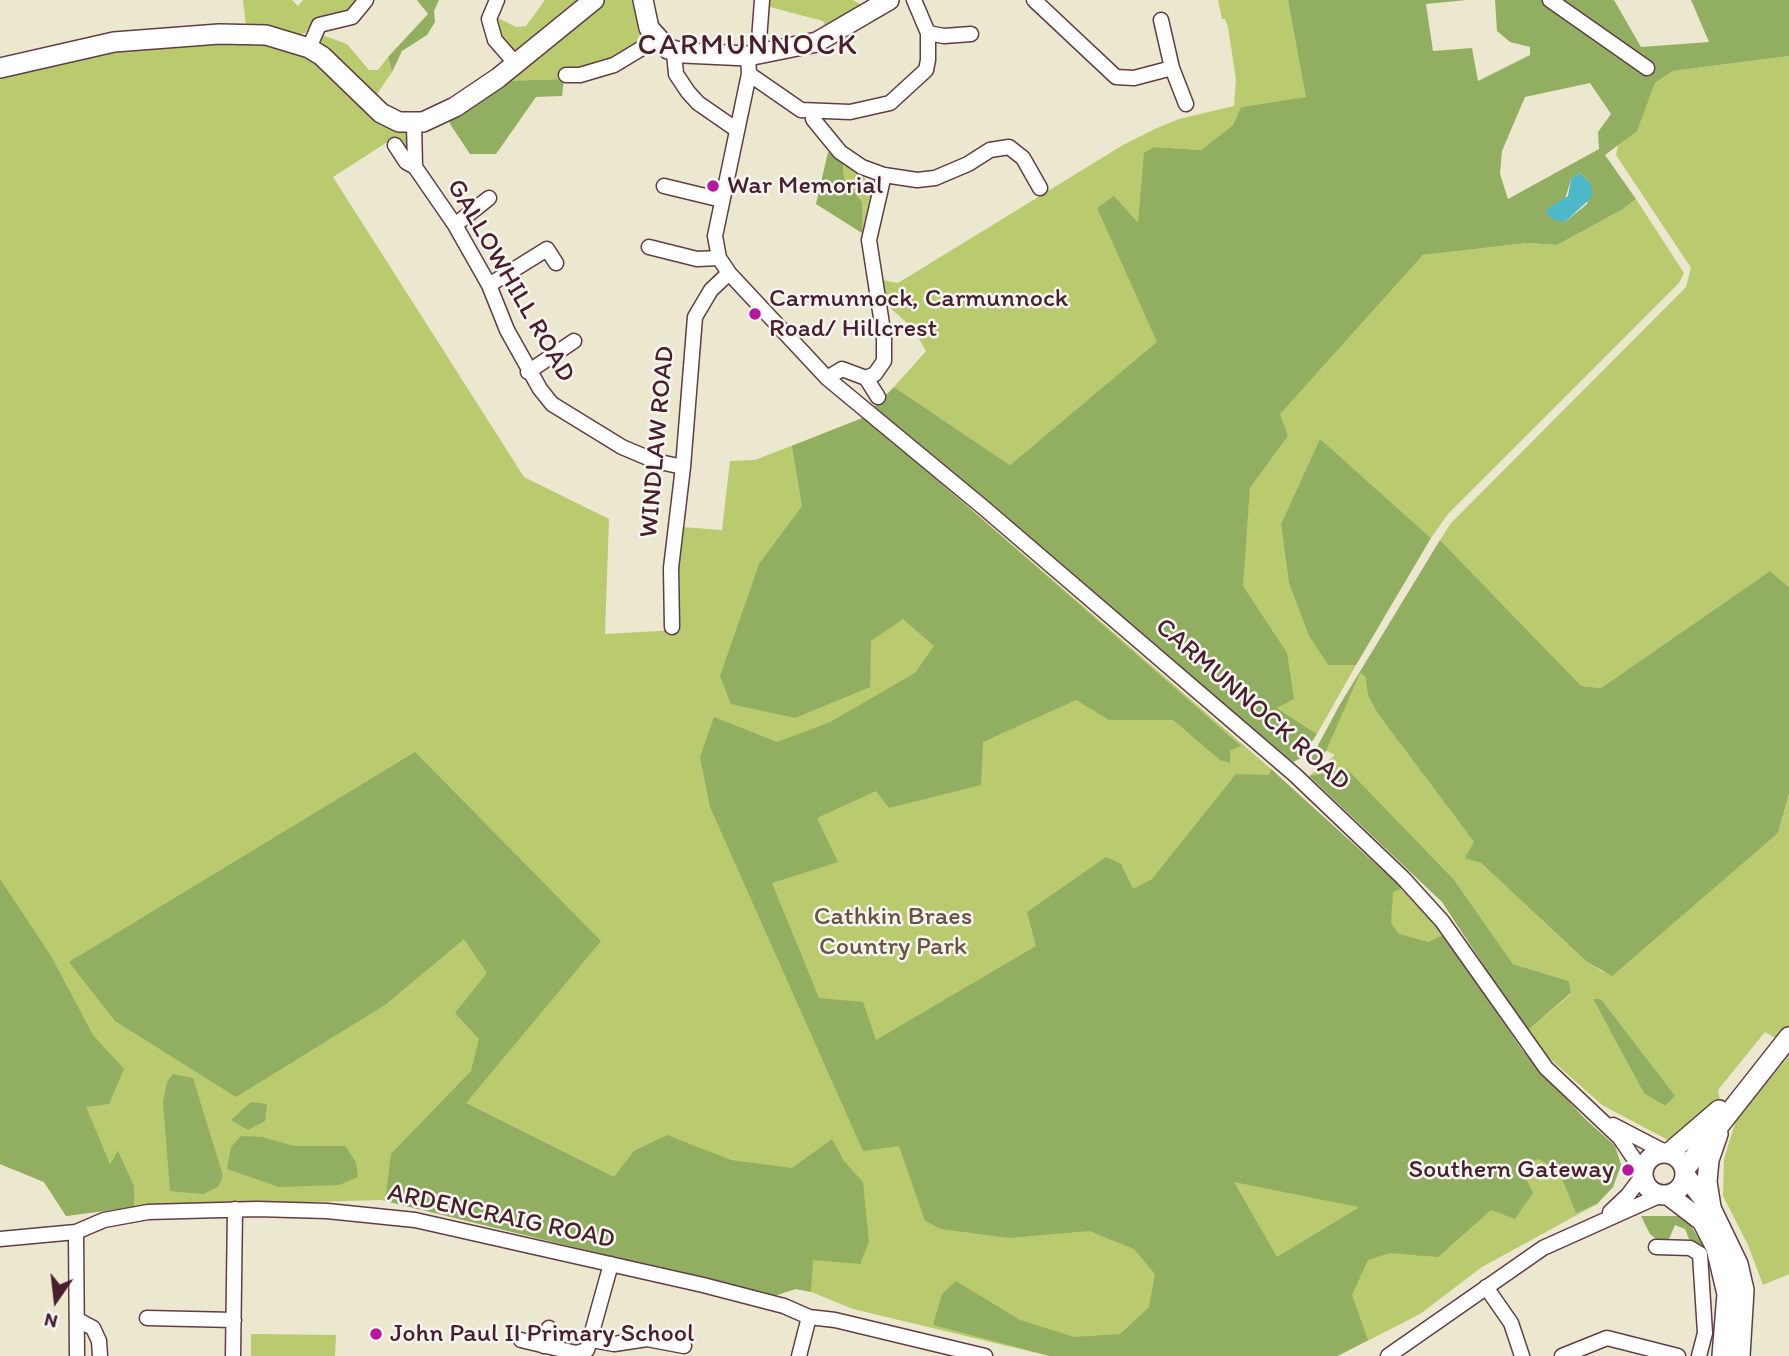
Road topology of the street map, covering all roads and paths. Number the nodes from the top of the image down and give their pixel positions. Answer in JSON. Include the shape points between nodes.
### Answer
{"nodes":[{"id":1,"x":366,"y":0,"type":"edge"},
{"id":2,"x":497,"y":0,"type":"edge"},
{"id":3,"x":594,"y":0,"type":"edge"},
{"id":4,"x":643,"y":0,"type":"edge"},
{"id":5,"x":762,"y":0,"type":"edge"},
{"id":6,"x":889,"y":0,"type":"edge"},
{"id":7,"x":914,"y":0,"type":"edge"},
{"id":8,"x":1034,"y":0,"type":"edge"},
{"id":9,"x":1550,"y":0,"type":"edge"},
{"id":10,"x":1161,"y":20,"type":"dead end"},
{"id":11,"x":928,"y":33,"type":"junction"},
{"id":12,"x":971,"y":34,"type":"dead end"},
{"id":13,"x":657,"y":39,"type":"junction"},
{"id":14,"x":309,"y":48,"type":"junction"},
{"id":15,"x":674,"y":52,"type":"junction"},
{"id":16,"x":752,"y":61,"type":"junction"},
{"id":17,"x":516,"y":64,"type":"junction"},
{"id":18,"x":0,"y":68,"type":"edge"},
{"id":19,"x":1172,"y":68,"type":"junction"},
{"id":20,"x":1647,"y":68,"type":"dead end"},
{"id":21,"x":566,"y":75,"type":"dead end"},
{"id":22,"x":1185,"y":104,"type":"dead end"},
{"id":23,"x":813,"y":119,"type":"dead end"},
{"id":24,"x":414,"y":123,"type":"junction"},
{"id":25,"x":737,"y":130,"type":"junction"},
{"id":26,"x":395,"y":145,"type":"dead end"},
{"id":27,"x":415,"y":167,"type":"junction"},
{"id":28,"x":884,"y":175,"type":"junction"},
{"id":29,"x":1039,"y":182,"type":"dead end"},
{"id":30,"x":664,"y":186,"type":"dead end"},
{"id":31,"x":489,"y":198,"type":"dead end"},
{"id":32,"x":722,"y":200,"type":"junction"},
{"id":33,"x":455,"y":225,"type":"junction"},
{"id":34,"x":649,"y":247,"type":"dead end"},
{"id":35,"x":719,"y":258,"type":"junction"},
{"id":36,"x":556,"y":263,"type":"dead end"},
{"id":37,"x":729,"y":273,"type":"junction"},
{"id":38,"x":489,"y":285,"type":"junction"},
{"id":39,"x":574,"y":341,"type":"dead end"},
{"id":40,"x":528,"y":372,"type":"junction"},
{"id":41,"x":827,"y":378,"type":"junction"},
{"id":42,"x":866,"y":378,"type":"junction"},
{"id":43,"x":878,"y":397,"type":"dead end"},
{"id":44,"x":684,"y":467,"type":"junction"},
{"id":45,"x":671,"y":627,"type":"dead end"},
{"id":46,"x":1789,"y":1037,"type":"edge"},
{"id":47,"x":1751,"y":1083,"type":"junction"},
{"id":48,"x":1727,"y":1114,"type":"junction"},
{"id":49,"x":1596,"y":1116,"type":"junction"},
{"id":50,"x":1667,"y":1152,"type":"junction"},
{"id":51,"x":1685,"y":1172,"type":"junction"},
{"id":52,"x":1643,"y":1173,"type":"junction"},
{"id":53,"x":1665,"y":1195,"type":"junction"},
{"id":54,"x":235,"y":1209,"type":"junction"},
{"id":55,"x":1712,"y":1210,"type":"junction"},
{"id":56,"x":1595,"y":1223,"type":"junction"},
{"id":57,"x":1680,"y":1231,"type":"dead end"},
{"id":58,"x":76,"y":1232,"type":"junction"},
{"id":59,"x":0,"y":1240,"type":"edge"},
{"id":60,"x":1656,"y":1247,"type":"dead end"},
{"id":61,"x":1680,"y":1247,"type":"junction"},
{"id":62,"x":611,"y":1265,"type":"junction"},
{"id":63,"x":1486,"y":1287,"type":"junction"},
{"id":64,"x":809,"y":1317,"type":"junction"},
{"id":65,"x":148,"y":1318,"type":"dead end"},
{"id":66,"x":78,"y":1320,"type":"junction"},
{"id":67,"x":234,"y":1320,"type":"junction"},
{"id":68,"x":549,"y":1328,"type":"dead end"},
{"id":69,"x":521,"y":1340,"type":"dead end"},
{"id":70,"x":592,"y":1340,"type":"junction"},
{"id":71,"x":659,"y":1341,"type":"junction"},
{"id":72,"x":544,"y":1346,"type":"junction"},
{"id":73,"x":684,"y":1346,"type":"dead end"},
{"id":74,"x":938,"y":1350,"type":"edge"},
{"id":75,"x":1584,"y":1352,"type":"edge"},
{"id":76,"x":78,"y":1356,"type":"edge"},
{"id":77,"x":100,"y":1356,"type":"edge"},
{"id":78,"x":233,"y":1356,"type":"edge"},
{"id":79,"x":656,"y":1356,"type":"edge"},
{"id":80,"x":799,"y":1356,"type":"edge"},
{"id":81,"x":985,"y":1356,"type":"edge"},
{"id":82,"x":1388,"y":1356,"type":"edge"},
{"id":83,"x":1522,"y":1356,"type":"edge"},
{"id":84,"x":1562,"y":1356,"type":"edge"},
{"id":85,"x":1678,"y":1356,"type":"edge"},
{"id":86,"x":1699,"y":1356,"type":"edge"},
{"id":87,"x":1722,"y":1356,"type":"edge"},
{"id":88,"x":1740,"y":1356,"type":"edge"}],
"edges":[{"from":1,"to":14,"type":"street","via":[[352,16],[319,25]]},
{"from":2,"to":17,"type":"street","via":[[489,19],[495,40]]},
{"from":3,"to":17,"type":"main road"},
{"from":4,"to":13,"type":"main road","via":[[649,28]]},
{"from":5,"to":16,"type":"street"},
{"from":6,"to":16,"type":"main road","via":[[817,42]]},
{"from":7,"to":11,"type":"street"},
{"from":8,"to":19,"type":"street","via":[[1116,77],[1134,78]]},
{"from":9,"to":20,"type":"street"},
{"from":10,"to":19,"type":"street"},
{"from":11,"to":12,"type":"street"},
{"from":11,"to":16,"type":"street","via":[[926,70],[890,103],[850,112],[801,110]]},
{"from":13,"to":15,"type":"main road"},
{"from":13,"to":21,"type":"street","via":[[614,65]]},
{"from":14,"to":18,"type":"main road","via":[[266,35],[219,34],[114,42]]},
{"from":14,"to":24,"type":"main road","via":[[330,62],[373,108],[399,122]]},
{"from":15,"to":16,"type":"main road"},
{"from":15,"to":25,"type":"street","via":[[676,74],[688,92]]},
{"from":16,"to":25,"type":"street"},
{"from":17,"to":24,"type":"main road","via":[[455,107],[432,120]]},
{"from":19,"to":22,"type":"street"},
{"from":23,"to":28,"type":"street","via":[[851,160]]},
{"from":24,"to":27,"type":"street","name":"GALLOWHILL ROAD"},
{"from":25,"to":32,"type":"street"},
{"from":26,"to":27,"type":"street"},
{"from":27,"to":33,"type":"street","name":"GALLOWHILL ROAD"},
{"from":28,"to":29,"type":"street","via":[[934,178],[990,150],[1009,148],[1023,158]]},
{"from":28,"to":42,"type":"street","via":[[869,240],[885,350],[880,369]]},
{"from":30,"to":32,"type":"street"},
{"from":31,"to":33,"type":"street"},
{"from":32,"to":35,"type":"street","via":[[715,236]]},
{"from":33,"to":38,"type":"street","name":"GALLOWHILL ROAD"},
{"from":34,"to":35,"type":"street","via":[[697,259]]},
{"from":35,"to":37,"type":"street","name":"CARMUNNOCK ROAD"},
{"from":36,"to":38,"type":"street","via":[[547,249]]},
{"from":37,"to":41,"type":"street","name":"CARMUNNOCK ROAD"},
{"from":37,"to":44,"type":"street","name":"WINDLAW ROAD","via":[[710,290],[695,317]]},
{"from":38,"to":40,"type":"street","name":"GALLOWHILL ROAD"},
{"from":39,"to":40,"type":"street"},
{"from":40,"to":44,"type":"street","name":"GALLOWHILL ROAD","via":[[552,404],[622,447]]},
{"from":41,"to":42,"type":"street","via":[[842,369]]},
{"from":41,"to":49,"type":"street","name":"CARMUNNOCK ROAD","via":[[1296,775],[1442,920],[1546,1068]]},
{"from":42,"to":43,"type":"street"},
{"from":44,"to":45,"type":"street","name":"WINDLAW ROAD","via":[[671,568]]},
{"from":46,"to":47,"type":"main road"},
{"from":47,"to":48,"type":"main road"},
{"from":47,"to":50,"type":"main road"},
{"from":48,"to":51,"type":"main road"},
{"from":48,"to":55,"type":"main road","via":[[1709,1160]]},
{"from":49,"to":50,"type":"street","name":"CARMUNNOCK ROAD"},
{"from":49,"to":52,"type":"street","name":"CARMUNNOCK ROAD","via":[[1620,1138]]},
{"from":50,"to":51,"type":"main road","via":[[1678,1157]]},
{"from":50,"to":52,"type":"main road","via":[[1652,1156]]},
{"from":51,"to":53,"type":"main road","via":[[1680,1188]]},
{"from":51,"to":55,"type":"main road"},
{"from":52,"to":53,"type":"main road","via":[[1648,1188]]},
{"from":52,"to":56,"type":"street","via":[[1620,1203]]},
{"from":53,"to":56,"type":"street"},
{"from":53,"to":87,"type":"main road","via":[[1702,1221],[1716,1248],[1727,1294]]},
{"from":54,"to":58,"type":"street","name":"ARDENCRAIG ROAD","via":[[148,1212],[104,1220]]},
{"from":54,"to":62,"type":"street","name":"ARDENCRAIG ROAD","via":[[327,1211],[415,1220]]},
{"from":54,"to":67,"type":"street"},
{"from":55,"to":88,"type":"main road","via":[[1738,1264],[1744,1290]]},
{"from":56,"to":63,"type":"street","via":[[1543,1248]]},
{"from":57,"to":61,"type":"street"},
{"from":58,"to":59,"type":"street","name":"ARDENCRAIG ROAD"},
{"from":58,"to":66,"type":"street"},
{"from":60,"to":61,"type":"street"},
{"from":61,"to":86,"type":"street","via":[[1696,1250],[1703,1262],[1705,1333]]},
{"from":62,"to":64,"type":"street","name":"ARDENCRAIG ROAD","via":[[784,1306]]},
{"from":62,"to":70,"type":"street"},
{"from":63,"to":82,"type":"street"},
{"from":63,"to":83,"type":"street","via":[[1511,1323]]},
{"from":64,"to":74,"type":"street","name":"ARDENCRAIG ROAD","via":[[835,1320]]},
{"from":64,"to":80,"type":"street"},
{"from":65,"to":67,"type":"street"},
{"from":66,"to":76,"type":"street"},
{"from":66,"to":77,"type":"street","via":[[93,1328]]},
{"from":67,"to":78,"type":"street"},
{"from":68,"to":72,"type":"street"},
{"from":69,"to":72,"type":"street"},
{"from":70,"to":71,"type":"street","via":[[614,1344]]},
{"from":70,"to":72,"type":"street","via":[[581,1353]]},
{"from":71,"to":73,"type":"street"},
{"from":71,"to":79,"type":"street"},
{"from":74,"to":81,"type":"street","name":"ARDENCRAIG ROAD"},
{"from":75,"to":84,"type":"street"},
{"from":75,"to":85,"type":"street","via":[[1607,1338]]}]}
